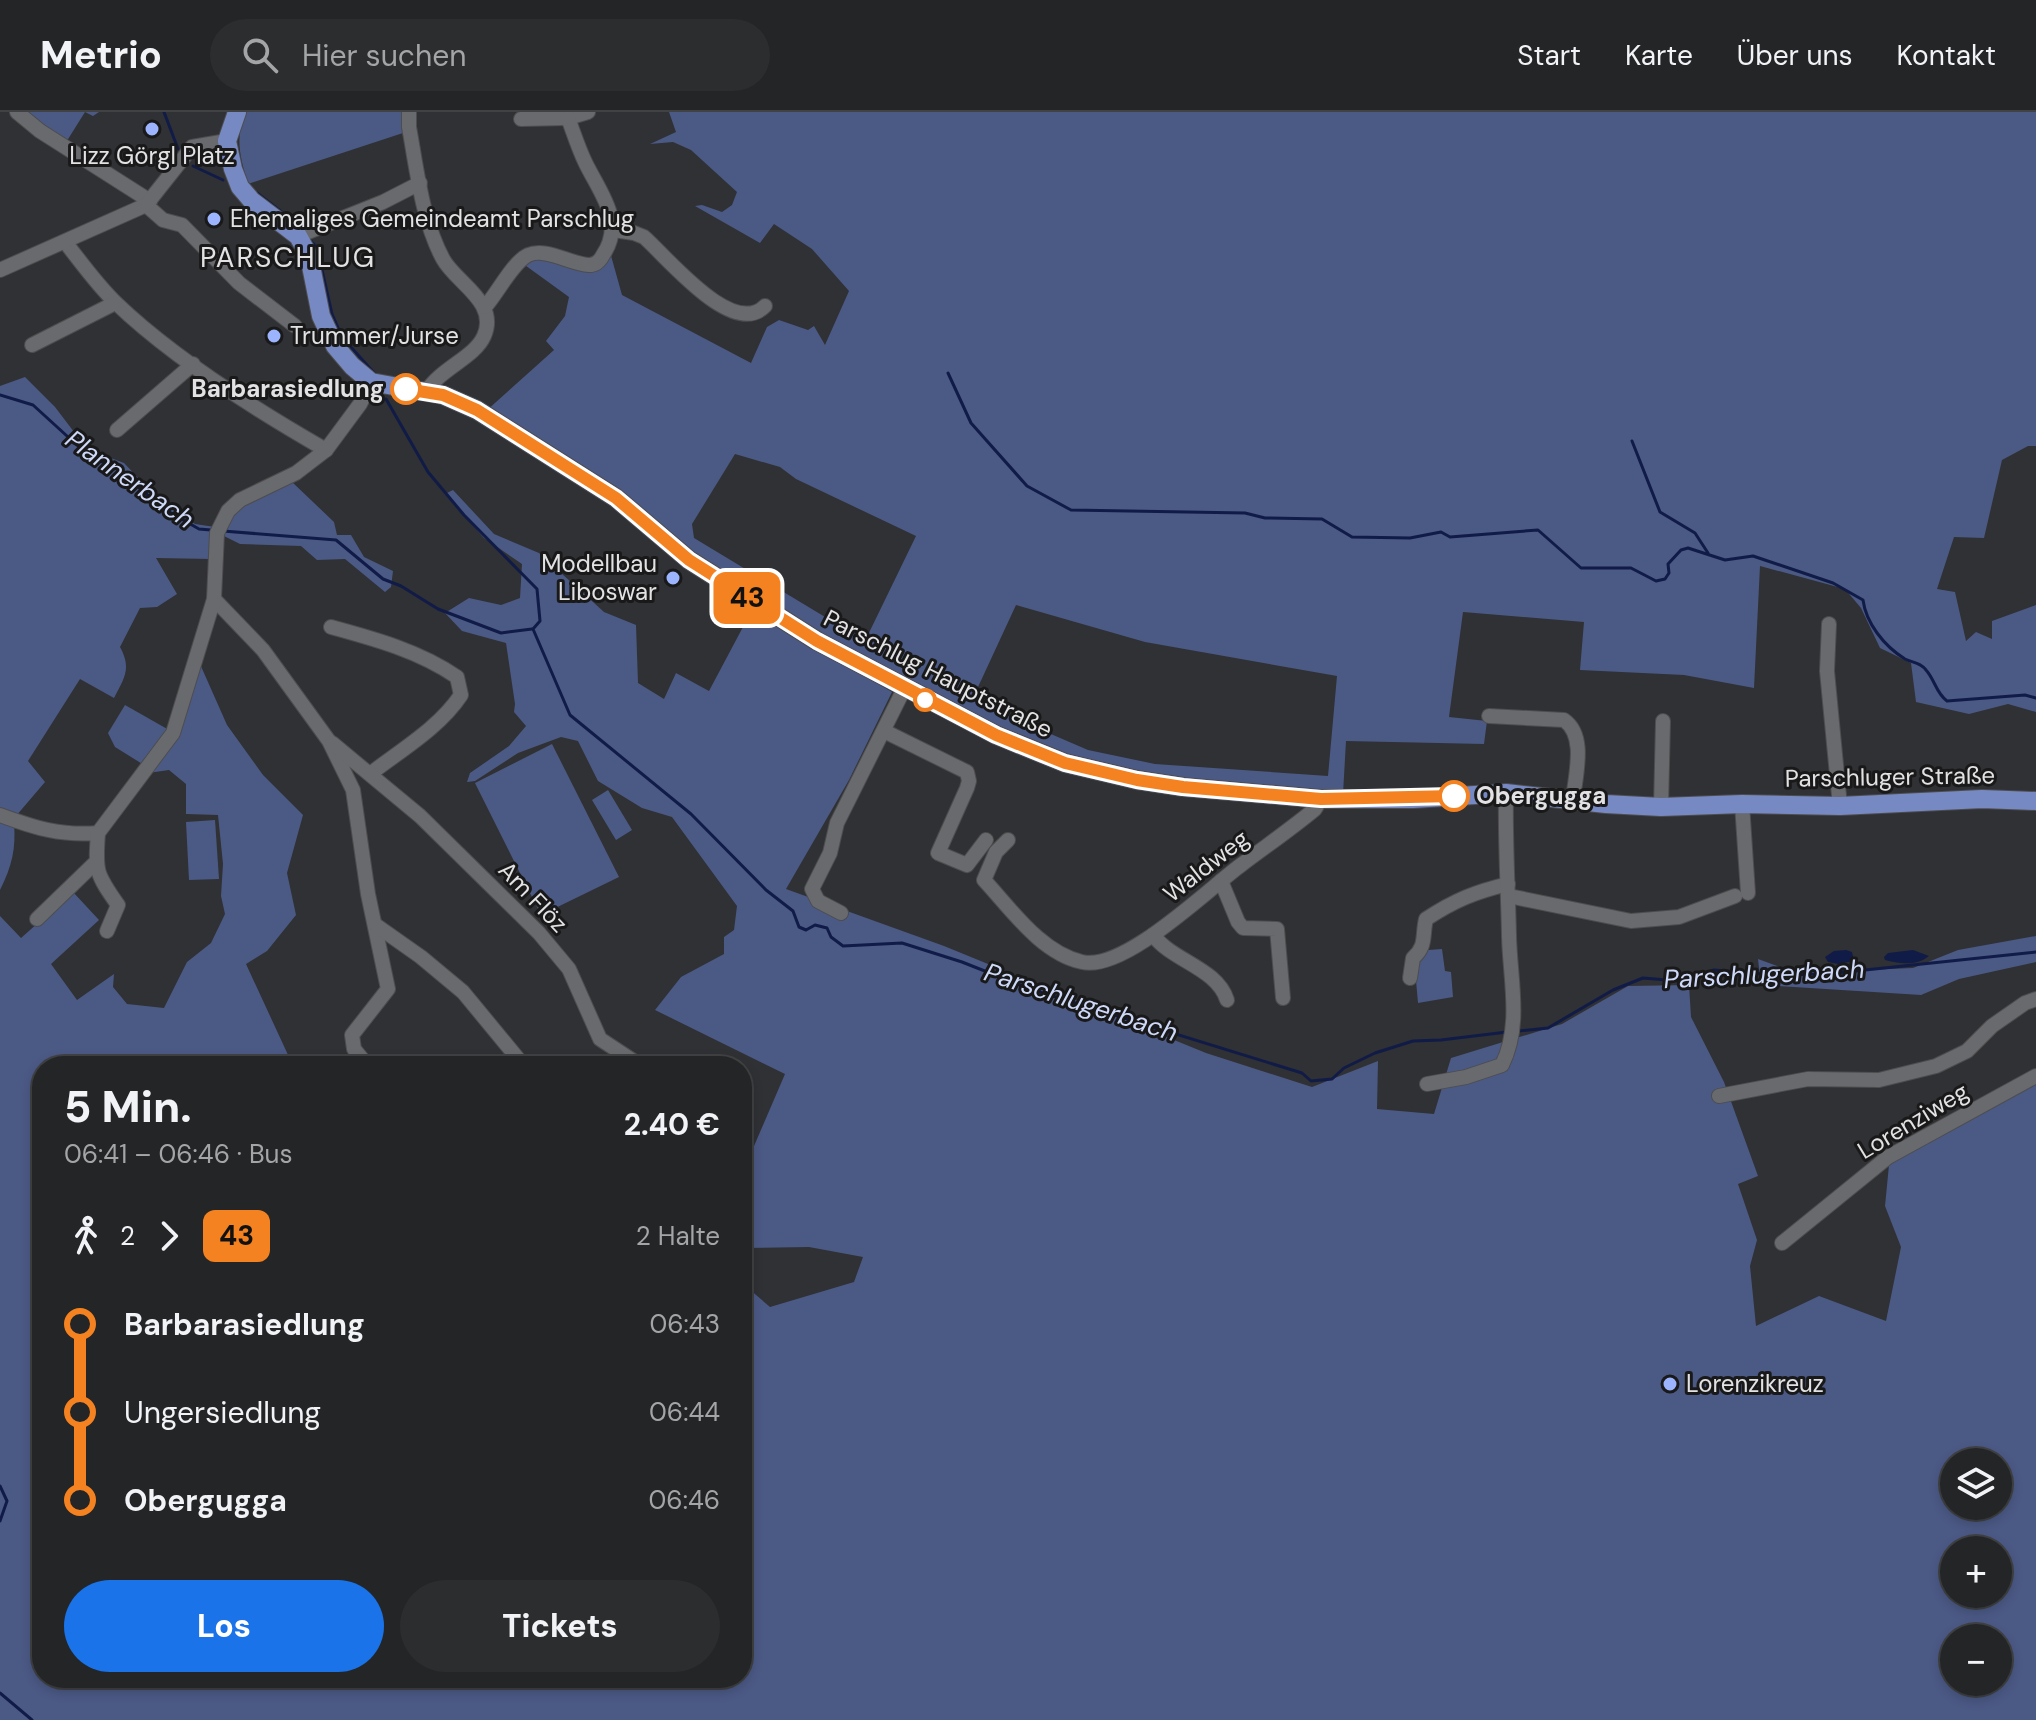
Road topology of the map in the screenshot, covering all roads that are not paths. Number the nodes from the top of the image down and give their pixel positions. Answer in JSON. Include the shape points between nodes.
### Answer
{"nodes":[{"id":1,"x":17,"y":112,"type":"edge"},
{"id":2,"x":237,"y":112,"type":"edge"},
{"id":3,"x":409,"y":112,"type":"edge"},
{"id":4,"x":588,"y":112,"type":"edge"},
{"id":5,"x":568,"y":118,"type":"junction"},
{"id":6,"x":521,"y":119,"type":"edge"},
{"id":7,"x":227,"y":141,"type":"junction"},
{"id":8,"x":420,"y":183,"type":"junction"},
{"id":9,"x":148,"y":203,"type":"junction"},
{"id":10,"x":614,"y":230,"type":"junction"},
{"id":11,"x":303,"y":233,"type":"junction"},
{"id":12,"x":65,"y":242,"type":"junction"},
{"id":13,"x":0,"y":270,"type":"edge"},
{"id":14,"x":115,"y":303,"type":"junction"},
{"id":15,"x":765,"y":306,"type":"dead end"},
{"id":16,"x":485,"y":307,"type":"junction"},
{"id":17,"x":295,"y":326,"type":"dead end"},
{"id":18,"x":32,"y":345,"type":"dead end"},
{"id":19,"x":193,"y":364,"type":"junction"},
{"id":20,"x":371,"y":382,"type":"junction"},
{"id":21,"x":427,"y":391,"type":"junction"},
{"id":22,"x":117,"y":430,"type":"dead end"},
{"id":23,"x":326,"y":450,"type":"junction"},
{"id":24,"x":214,"y":599,"type":"junction"},
{"id":25,"x":1829,"y":624,"type":"dead end"},
{"id":26,"x":331,"y":627,"type":"dead end"},
{"id":27,"x":904,"y":689,"type":"junction"},
{"id":28,"x":1489,"y":716,"type":"dead end"},
{"id":29,"x":1663,"y":721,"type":"dead end"},
{"id":30,"x":884,"y":731,"type":"junction"},
{"id":31,"x":329,"y":741,"type":"junction"},
{"id":32,"x":370,"y":774,"type":"junction"},
{"id":33,"x":1506,"y":793,"type":"junction"},
{"id":34,"x":1321,"y":799,"type":"junction"},
{"id":35,"x":1573,"y":800,"type":"junction"},
{"id":36,"x":2036,"y":801,"type":"edge"},
{"id":37,"x":1743,"y":804,"type":"junction"},
{"id":38,"x":1840,"y":806,"type":"junction"},
{"id":39,"x":1661,"y":807,"type":"junction"},
{"id":40,"x":0,"y":815,"type":"edge"},
{"id":41,"x":98,"y":833,"type":"junction"},
{"id":42,"x":986,"y":840,"type":"dead end"},
{"id":43,"x":1008,"y":840,"type":"dead end"},
{"id":44,"x":96,"y":862,"type":"junction"},
{"id":45,"x":1221,"y":881,"type":"junction"},
{"id":46,"x":1508,"y":890,"type":"junction"},
{"id":47,"x":841,"y":913,"type":"dead end"},
{"id":48,"x":37,"y":919,"type":"dead end"},
{"id":49,"x":377,"y":926,"type":"junction"},
{"id":50,"x":107,"y":931,"type":"dead end"},
{"id":51,"x":1153,"y":935,"type":"junction"},
{"id":52,"x":1410,"y":978,"type":"dead end"},
{"id":53,"x":1283,"y":998,"type":"dead end"},
{"id":54,"x":2036,"y":999,"type":"edge"},
{"id":55,"x":1227,"y":1000,"type":"dead end"},
{"id":56,"x":360,"y":1056,"type":"edge"},
{"id":57,"x":516,"y":1056,"type":"edge"},
{"id":58,"x":626,"y":1056,"type":"edge"},
{"id":59,"x":2036,"y":1076,"type":"edge"},
{"id":60,"x":1427,"y":1084,"type":"dead end"},
{"id":61,"x":1719,"y":1096,"type":"dead end"},
{"id":62,"x":1782,"y":1243,"type":"dead end"}],
"edges":[{"from":1,"to":9,"type":"street"},
{"from":2,"to":7,"type":"main road"},
{"from":3,"to":8,"type":"street"},
{"from":4,"to":5,"type":"street"},
{"from":5,"to":6,"type":"street"},
{"from":5,"to":10,"type":"street"},
{"from":7,"to":9,"type":"street","via":[[192,147]]},
{"from":7,"to":11,"type":"main road","via":[[240,187],[252,201]]},
{"from":8,"to":11,"type":"street"},
{"from":8,"to":16,"type":"street","via":[[444,262]]},
{"from":9,"to":12,"type":"street"},
{"from":9,"to":17,"type":"street","via":[[163,220],[182,225],[239,283]]},
{"from":10,"to":15,"type":"street","via":[[644,237],[695,288],[727,309],[751,315]]},
{"from":10,"to":16,"type":"street","via":[[596,264],[529,254]]},
{"from":11,"to":20,"type":"main road","via":[[321,316],[335,346]]},
{"from":12,"to":13,"type":"street"},
{"from":12,"to":14,"type":"street"},
{"from":14,"to":18,"type":"street"},
{"from":14,"to":19,"type":"street"},
{"from":16,"to":21,"type":"street","via":[[488,321],[479,343],[434,379]]},
{"from":19,"to":22,"type":"street"},
{"from":19,"to":23,"type":"street"},
{"from":20,"to":21,"type":"main road","name":"Parschlug Hauptstraße"},
{"from":20,"to":23,"type":"street"},
{"from":21,"to":27,"type":"main road","name":"Parschlug Hauptstraße","via":[[477,410],[616,498],[724,584]]},
{"from":23,"to":24,"type":"street","via":[[228,511],[218,529]]},
{"from":24,"to":31,"type":"street","via":[[263,650]]},
{"from":24,"to":41,"type":"street","via":[[173,733]]},
{"from":25,"to":38,"type":"street","via":[[1827,671]]},
{"from":26,"to":32,"type":"street","via":[[380,640],[457,677],[461,695],[452,709]]},
{"from":27,"to":30,"type":"street"},
{"from":27,"to":34,"type":"main road","name":"Parschlug Hauptstraße","via":[[1065,763],[1183,787]]},
{"from":28,"to":35,"type":"street","via":[[1571,724],[1578,747]]},
{"from":29,"to":39,"type":"street"},
{"from":30,"to":42,"type":"street","via":[[967,772],[967,788],[938,853],[967,865]]},
{"from":30,"to":47,"type":"street","via":[[837,823],[830,853],[812,889],[818,901]]},
{"from":31,"to":32,"type":"street","name":"Am Flöz"},
{"from":31,"to":49,"type":"street","via":[[353,790]]},
{"from":32,"to":58,"type":"street","name":"Am Flöz","via":[[539,933],[569,969],[600,1039]]},
{"from":33,"to":34,"type":"main road","name":"Parschlug Hauptstraße"},
{"from":33,"to":35,"type":"main road","name":"Parschlug Hauptstraße"},
{"from":33,"to":46,"type":"street"},
{"from":34,"to":45,"type":"street","name":"Waldweg"},
{"from":35,"to":39,"type":"main road","name":"Parschlug Hauptstraße"},
{"from":36,"to":38,"type":"main road","name":"Parschluger Straße"},
{"from":37,"to":38,"type":"main road","name":"Parschluger Straße"},
{"from":37,"to":39,"type":"main road","name":"Parschlug Hauptstraße"},
{"from":37,"to":46,"type":"street","via":[[1742,894],[1679,917],[1631,921]]},
{"from":40,"to":41,"type":"street","via":[[69,835]]},
{"from":41,"to":44,"type":"street"},
{"from":43,"to":51,"type":"street","name":"Waldweg","via":[[996,852],[984,880],[1064,957],[1096,963]]},
{"from":44,"to":48,"type":"street"},
{"from":44,"to":50,"type":"street","via":[[98,878],[118,905]]},
{"from":45,"to":51,"type":"street","name":"Waldweg"},
{"from":45,"to":53,"type":"street","via":[[1243,928],[1277,929]]},
{"from":46,"to":52,"type":"street","via":[[1460,898],[1426,919],[1425,942],[1413,958]]},
{"from":46,"to":60,"type":"street","via":[[1511,1037],[1502,1065]]},
{"from":49,"to":56,"type":"street","via":[[388,989],[352,1035]]},
{"from":49,"to":57,"type":"street","via":[[463,992]]},
{"from":51,"to":55,"type":"street","name":"Waldweg","via":[[1162,948],[1217,981]]},
{"from":54,"to":61,"type":"street","via":[[1992,1026],[1967,1051],[1936,1066],[1879,1080],[1808,1079]]},
{"from":59,"to":62,"type":"street","name":"Lorenziweg","via":[[1888,1157]]}]}
